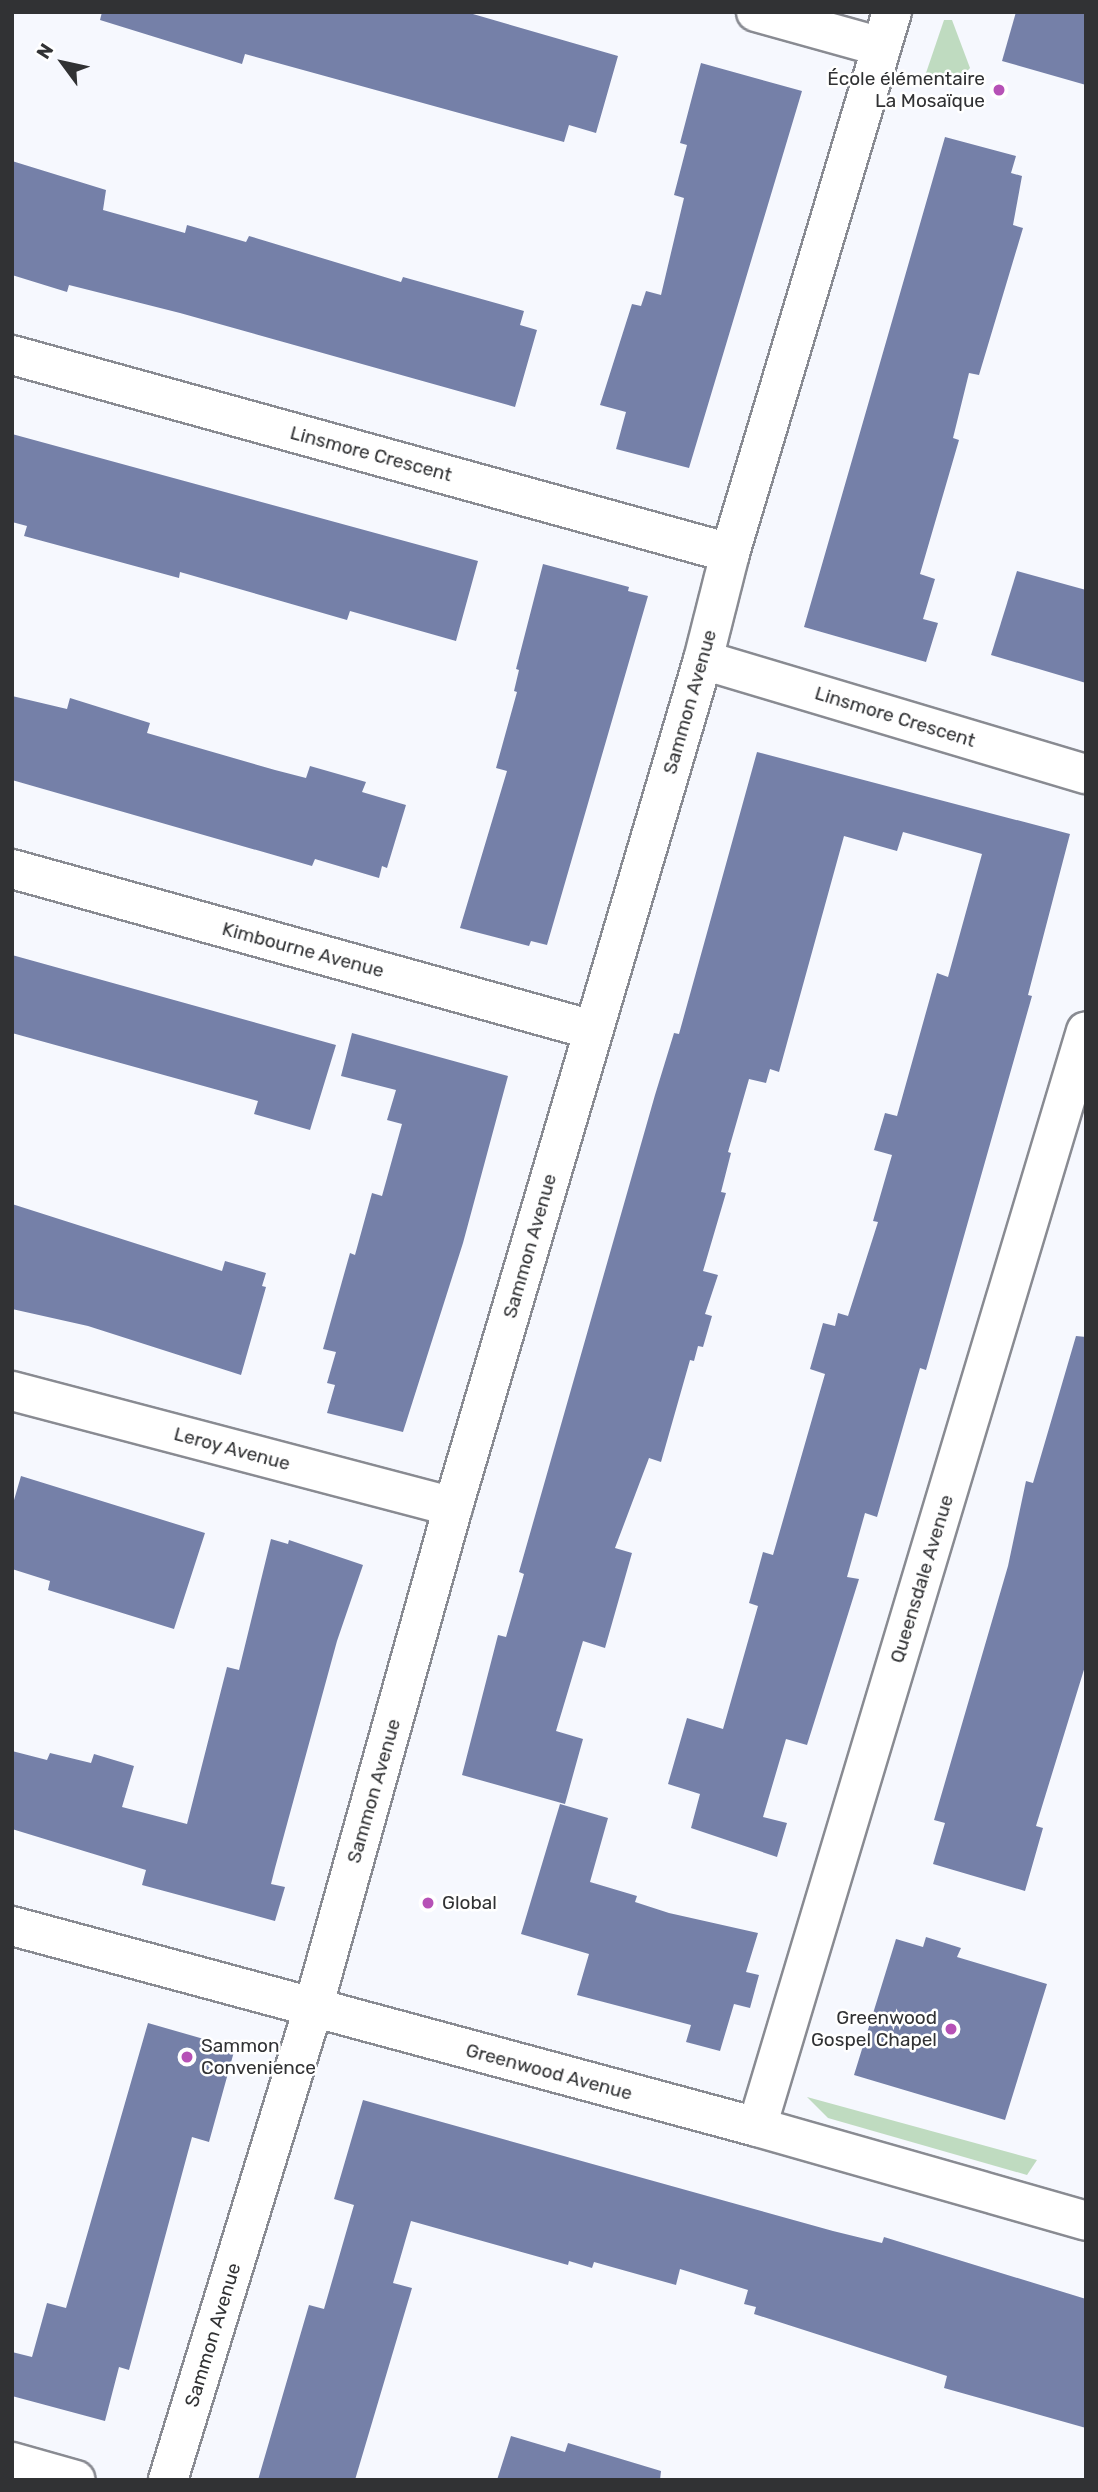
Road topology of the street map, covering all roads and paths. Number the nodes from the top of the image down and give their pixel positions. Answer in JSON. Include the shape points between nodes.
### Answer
{"nodes":[{"id":1,"x":756,"y":12,"type":"edge"},
{"id":2,"x":887,"y":30,"type":"edge"},
{"id":3,"x":12,"y":355,"type":"edge"},
{"id":4,"x":730,"y":553,"type":"junction"},
{"id":5,"x":704,"y":660,"type":"junction"},
{"id":6,"x":1086,"y":774,"type":"edge"},
{"id":7,"x":12,"y":869,"type":"edge"},
{"id":8,"x":593,"y":1030,"type":"junction"},
{"id":9,"x":1086,"y":1031,"type":"edge"},
{"id":10,"x":12,"y":1391,"type":"edge"},
{"id":11,"x":453,"y":1507,"type":"junction"},
{"id":12,"x":12,"y":1926,"type":"edge"},
{"id":13,"x":313,"y":2008,"type":"junction"},
{"id":14,"x":757,"y":2127,"type":"junction"},
{"id":15,"x":1086,"y":2221,"type":"edge"},
{"id":16,"x":12,"y":2462,"type":"edge"},
{"id":17,"x":75,"y":2480,"type":"edge"},
{"id":18,"x":168,"y":2480,"type":"edge"}],
"edges":[{"from":1,"to":2,"type":"street"},
{"from":2,"to":4,"type":"street","name":"Sammon Avenue"},
{"from":3,"to":4,"type":"street","name":"Linsmore Crescent"},
{"from":4,"to":5,"type":"street","name":"Sammon Avenue"},
{"from":5,"to":6,"type":"street","name":"Linsmore Crescent"},
{"from":5,"to":8,"type":"street","name":"Sammon Avenue"},
{"from":7,"to":8,"type":"street","name":"Kimbourne Avenue"},
{"from":8,"to":11,"type":"street","name":"Sammon Avenue"},
{"from":9,"to":14,"type":"street","name":"Queensdale Avenue"},
{"from":10,"to":11,"type":"street","name":"Leroy Avenue"},
{"from":11,"to":13,"type":"street","name":"Sammon Avenue"},
{"from":12,"to":13,"type":"street","name":"Greenwood Avenue"},
{"from":13,"to":14,"type":"street","name":"Greenwood Avenue"},
{"from":13,"to":18,"type":"street","name":"Sammon Avenue"},
{"from":14,"to":15,"type":"street","name":"Greenwood Avenue"},
{"from":16,"to":17,"type":"street"}]}
